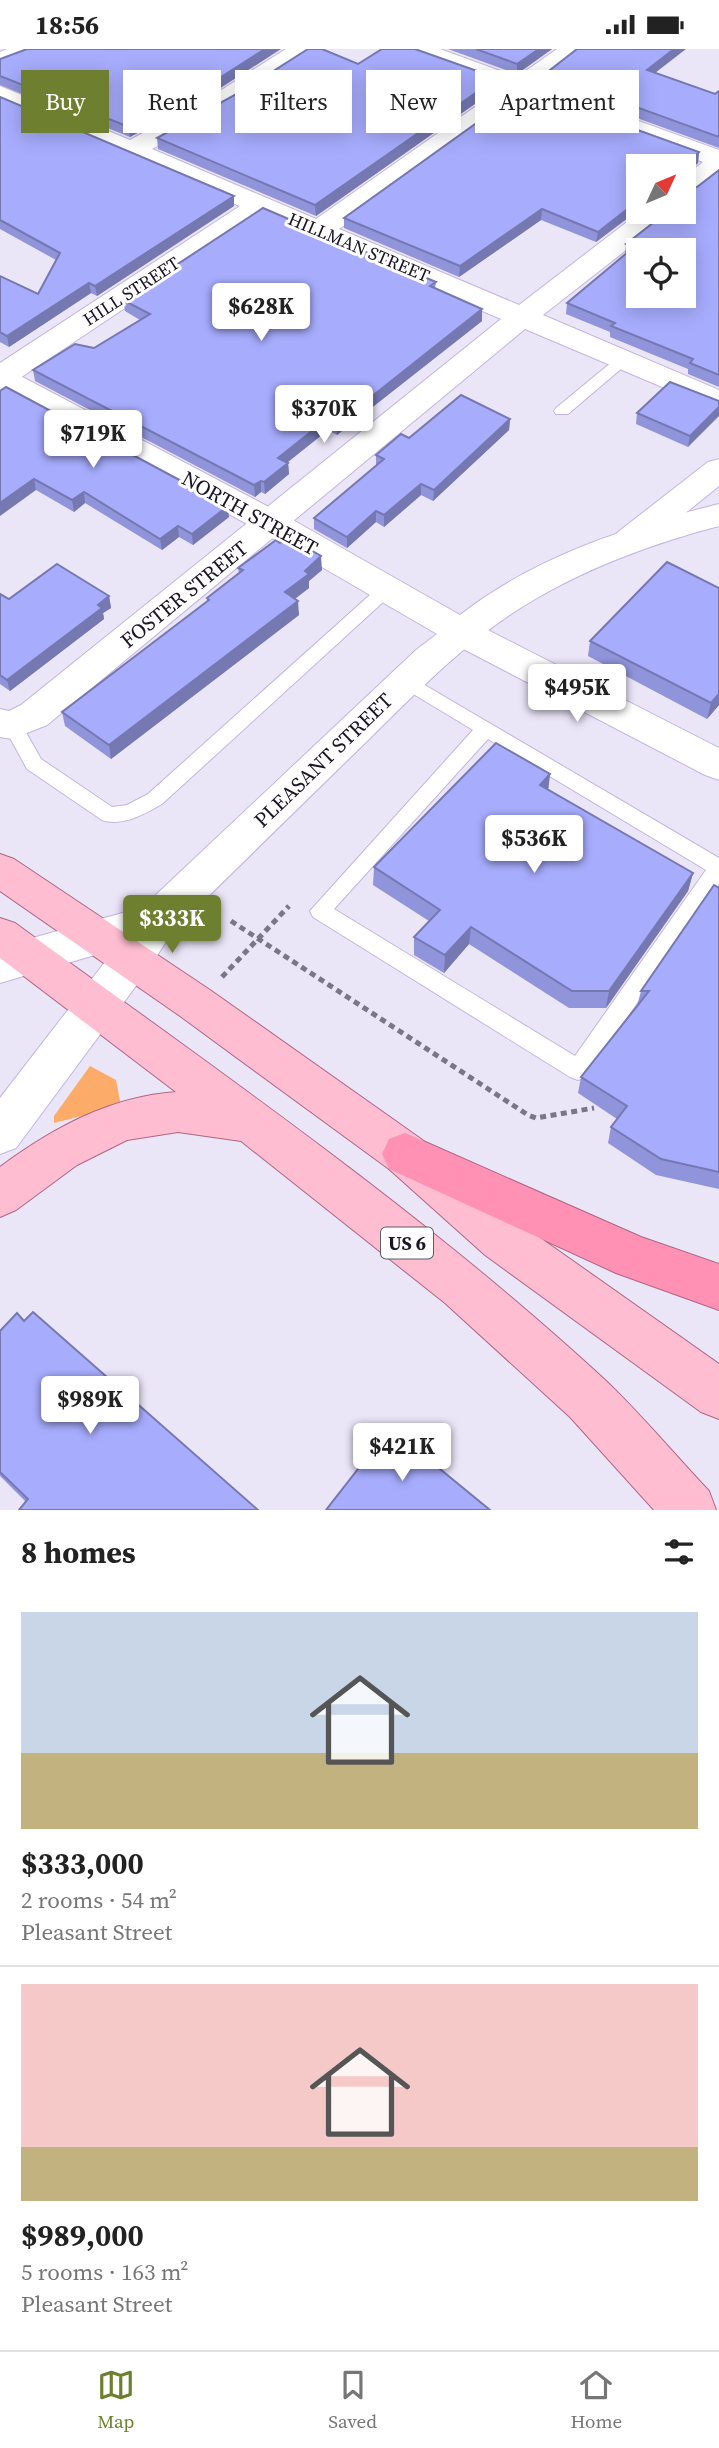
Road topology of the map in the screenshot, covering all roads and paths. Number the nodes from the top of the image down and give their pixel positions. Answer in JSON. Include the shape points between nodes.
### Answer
{"nodes":[{"id":1,"x":25,"y":49,"type":"edge"},
{"id":2,"x":303,"y":49,"type":"edge"},
{"id":3,"x":417,"y":49,"type":"edge"},
{"id":4,"x":573,"y":49,"type":"edge"},
{"id":5,"x":0,"y":62,"type":"edge"},
{"id":6,"x":475,"y":70,"type":"edge"},
{"id":7,"x":542,"y":70,"type":"edge"},
{"id":8,"x":0,"y":94,"type":"edge"},
{"id":9,"x":475,"y":118,"type":"edge"},
{"id":10,"x":639,"y":131,"type":"edge"},
{"id":11,"x":132,"y":150,"type":"junction"},
{"id":12,"x":719,"y":161,"type":"edge"},
{"id":13,"x":696,"y":181,"type":"edge"},
{"id":14,"x":261,"y":205,"type":"junction"},
{"id":15,"x":642,"y":224,"type":"edge"},
{"id":16,"x":318,"y":230,"type":"junction"},
{"id":17,"x":522,"y":317,"type":"junction"},
{"id":18,"x":623,"y":360,"type":"junction"},
{"id":19,"x":0,"y":377,"type":"edge"},
{"id":20,"x":719,"y":401,"type":"edge"},
{"id":21,"x":562,"y":411,"type":"dead end"},
{"id":22,"x":719,"y":470,"type":"edge"},
{"id":23,"x":719,"y":515,"type":"edge"},
{"id":24,"x":272,"y":523,"type":"junction"},
{"id":25,"x":630,"y":540,"type":"junction"},
{"id":26,"x":387,"y":589,"type":"junction"},
{"id":27,"x":461,"y":632,"type":"junction"},
{"id":28,"x":406,"y":681,"type":"junction"},
{"id":29,"x":6,"y":724,"type":"edge"},
{"id":30,"x":486,"y":728,"type":"junction"},
{"id":31,"x":719,"y":765,"type":"edge"},
{"id":32,"x":719,"y":868,"type":"edge"},
{"id":33,"x":0,"y":870,"type":"edge"},
{"id":34,"x":289,"y":906,"type":"dead end"},
{"id":35,"x":231,"y":922,"type":"dead end"},
{"id":36,"x":258,"y":939,"type":"junction"},
{"id":37,"x":116,"y":948,"type":"junction"},
{"id":38,"x":10,"y":952,"type":"edge"},
{"id":39,"x":221,"y":978,"type":"dead end"},
{"id":40,"x":97,"y":1005,"type":"junction"},
{"id":41,"x":594,"y":1108,"type":"edge"},
{"id":42,"x":253,"y":1123,"type":"junction"},
{"id":43,"x":0,"y":1133,"type":"edge"},
{"id":44,"x":405,"y":1154,"type":"junction"},
{"id":45,"x":0,"y":1195,"type":"edge"},
{"id":46,"x":719,"y":1287,"type":"edge"},
{"id":47,"x":719,"y":1394,"type":"edge"},
{"id":48,"x":690,"y":1510,"type":"edge"}],
"edges":[{"from":1,"to":5,"type":"street"},
{"from":2,"to":11,"type":"street"},
{"from":3,"to":6,"type":"street"},
{"from":4,"to":7,"type":"street"},
{"from":8,"to":11,"type":"street","name":"HILLMAN STREET"},
{"from":9,"to":16,"type":"street"},
{"from":10,"to":12,"type":"street"},
{"from":11,"to":14,"type":"street","name":"HILLMAN STREET"},
{"from":12,"to":13,"type":"street"},
{"from":14,"to":16,"type":"street","name":"HILLMAN STREET"},
{"from":14,"to":19,"type":"street","name":"HILL STREET"},
{"from":15,"to":17,"type":"street","name":"FOSTER STREET"},
{"from":16,"to":17,"type":"street","name":"HILLMAN STREET"},
{"from":17,"to":18,"type":"street","name":"HILLMAN STREET"},
{"from":17,"to":24,"type":"street","name":"FOSTER STREET"},
{"from":18,"to":20,"type":"street","name":"HILLMAN STREET"},
{"from":18,"to":21,"type":"lane"},
{"from":19,"to":24,"type":"street","name":"NORTH STREET"},
{"from":22,"to":25,"type":"street","name":"PLEASANT STREET"},
{"from":23,"to":25,"type":"street"},
{"from":24,"to":26,"type":"street","name":"NORTH STREET"},
{"from":24,"to":29,"type":"street","name":"FOSTER STREET","via":[[34,715]]},
{"from":25,"to":27,"type":"street","name":"PLEASANT STREET","via":[[557,571]]},
{"from":26,"to":27,"type":"street","name":"NORTH STREET"},
{"from":26,"to":29,"type":"lane","via":[[155,799],[131,812],[109,815],[34,764]]},
{"from":27,"to":28,"type":"street","name":"PLEASANT STREET"},
{"from":27,"to":31,"type":"street","name":"NORTH STREET"},
{"from":28,"to":30,"type":"lane"},
{"from":28,"to":37,"type":"street","name":"PLEASANT STREET","via":[[158,919]]},
{"from":30,"to":32,"type":"lane"},
{"from":30,"to":32,"type":"lane","via":[[320,911],[578,1070]]},
{"from":33,"to":37,"type":"main road"},
{"from":34,"to":36,"type":"path"},
{"from":35,"to":36,"type":"path"},
{"from":36,"to":39,"type":"path"},
{"from":36,"to":41,"type":"path","via":[[528,1115],[536,1118]]},
{"from":37,"to":38,"type":"street"},
{"from":37,"to":40,"type":"street","name":"PLEASANT STREET"},
{"from":37,"to":44,"type":"main road"},
{"from":38,"to":40,"type":"main road","number":"US 6"},
{"from":40,"to":42,"type":"main road","number":"US 6"},
{"from":40,"to":43,"type":"street","name":"PLEASANT STREET"},
{"from":42,"to":45,"type":"main road","via":[[178,1112],[132,1117],[80,1137]]},
{"from":42,"to":48,"type":"main road","number":"US 6","via":[[524,1340],[588,1399]]},
{"from":44,"to":46,"type":"highway","via":[[633,1257]]},
{"from":44,"to":47,"type":"main road","via":[[502,1239]]}]}
